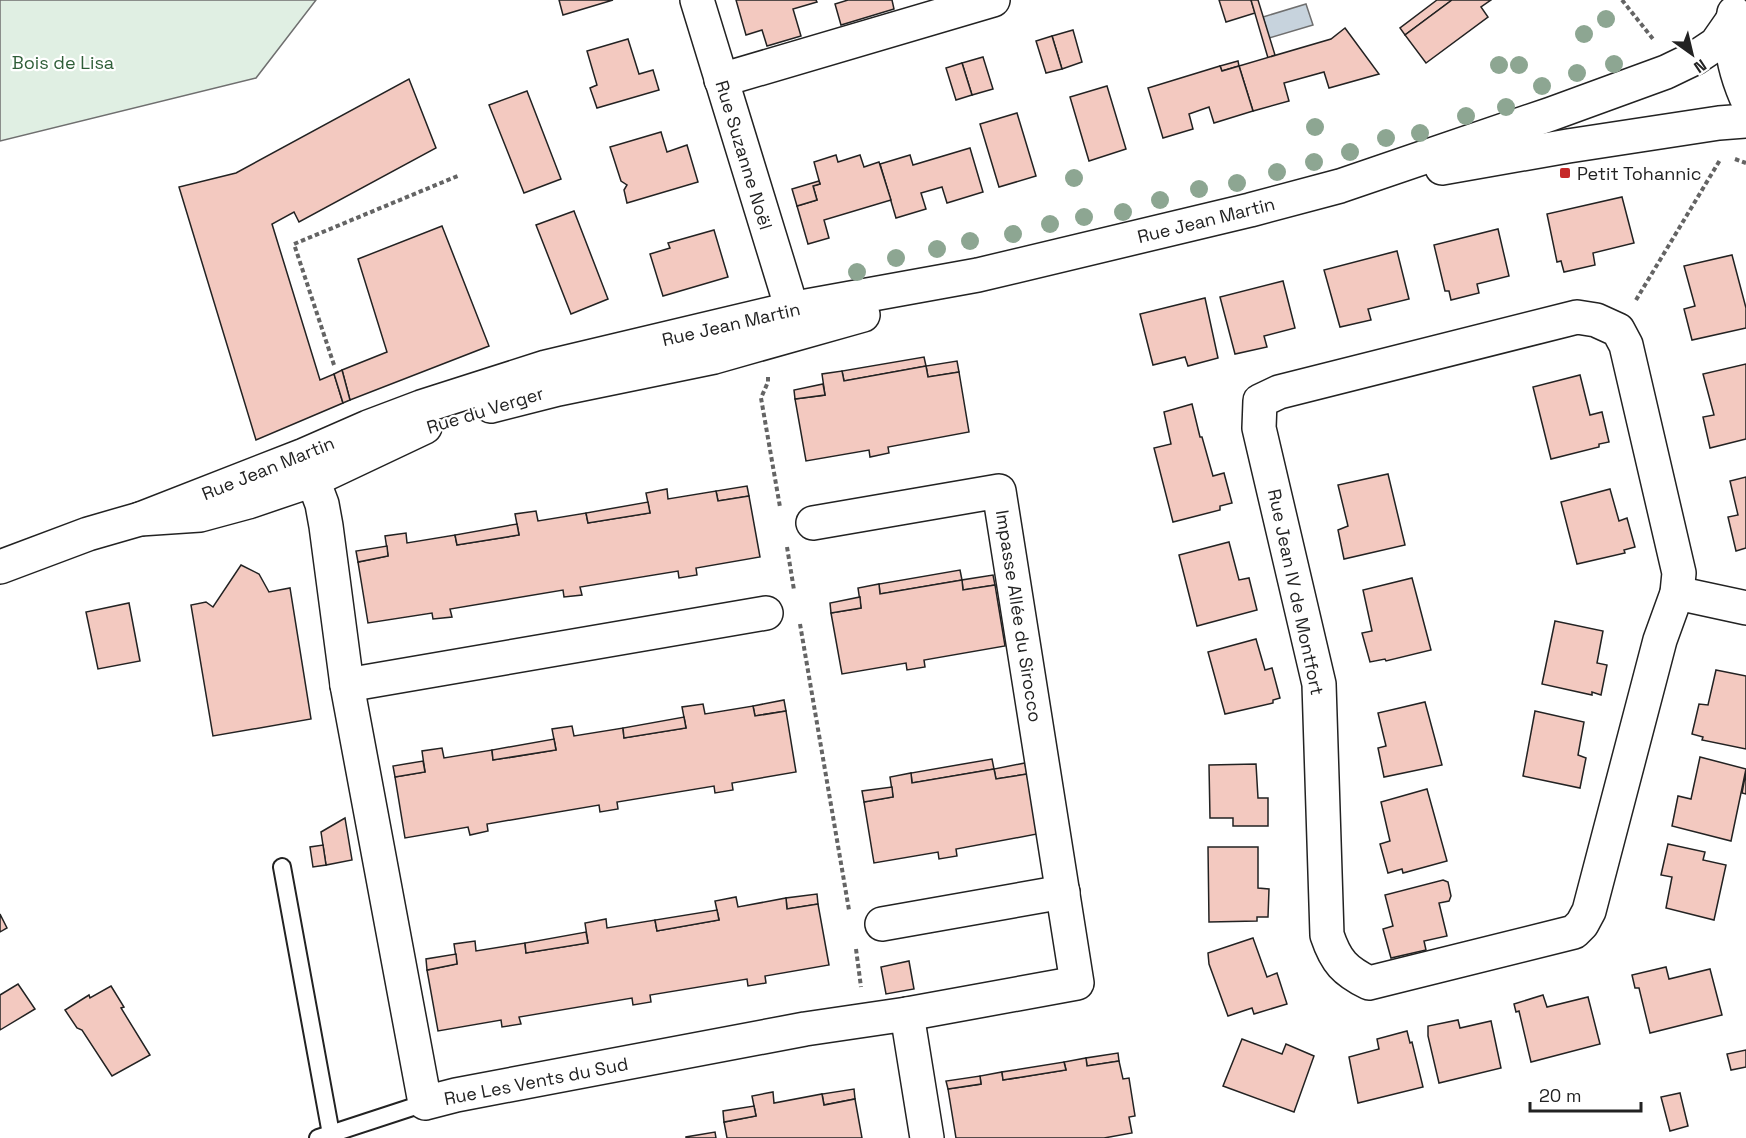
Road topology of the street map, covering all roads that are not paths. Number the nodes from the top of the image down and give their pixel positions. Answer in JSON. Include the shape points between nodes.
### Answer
{"nodes":[{"id":1,"x":697,"y":0,"type":"edge"},
{"id":2,"x":993,"y":0,"type":"edge"},
{"id":3,"x":1735,"y":10,"type":"edge"},
{"id":4,"x":721,"y":80,"type":"junction"},
{"id":5,"x":1746,"y":97,"type":"edge"},
{"id":6,"x":1746,"y":121,"type":"edge"},
{"id":7,"x":1340,"y":186,"type":"junction"},
{"id":8,"x":978,"y":275,"type":"junction"},
{"id":9,"x":790,"y":309,"type":"junction"},
{"id":10,"x":313,"y":480,"type":"junction"},
{"id":11,"x":140,"y":519,"type":"junction"},
{"id":12,"x":794,"y":526,"type":"road end"},
{"id":13,"x":0,"y":567,"type":"edge"},
{"id":14,"x":1677,"y":592,"type":"junction"},
{"id":15,"x":1746,"y":608,"type":"edge"},
{"id":16,"x":766,"y":613,"type":"dead end"},
{"id":17,"x":347,"y":686,"type":"junction"},
{"id":18,"x":282,"y":867,"type":"dead end"},
{"id":19,"x":1062,"y":892,"type":"junction"},
{"id":20,"x":866,"y":921,"type":"road end"},
{"id":21,"x":908,"y":1014,"type":"junction"},
{"id":22,"x":425,"y":1103,"type":"junction"},
{"id":23,"x":324,"y":1136,"type":"edge"},
{"id":24,"x":927,"y":1138,"type":"edge"}],
"edges":[{"from":1,"to":4,"type":"street","name":"Rue Suzanne Noël"},
{"from":2,"to":4,"type":"street"},
{"from":3,"to":5,"type":"street","via":[[1734,58]]},
{"from":3,"to":7,"type":"street","name":"Rue Jean Martin","via":[[1716,44],[1666,72]]},
{"from":4,"to":9,"type":"street","name":"Rue Suzanne Noël"},
{"from":6,"to":7,"type":"street","name":"Rue Jean Martin","via":[[1568,146]]},
{"from":7,"to":8,"type":"street","name":"Rue Jean Martin"},
{"from":8,"to":9,"type":"street","name":"Rue Jean Martin"},
{"from":8,"to":10,"type":"street","name":"Rue du Verger","via":[[863,315],[723,355],[484,408],[427,426]]},
{"from":9,"to":11,"type":"street","name":"Rue Jean Martin","via":[[532,371],[399,415]]},
{"from":10,"to":11,"type":"street","name":"Rue du Verger","via":[[200,515]]},
{"from":10,"to":17,"type":"street","name":"Rue Les Vents du Sud","via":[[326,526]]},
{"from":11,"to":13,"type":"street","name":"Rue du Verger"},
{"from":12,"to":19,"type":"street","name":"Impasse Allée du Sirocco","via":[[999,491]]},
{"from":14,"to":14,"type":"street","name":"Rue Jean IV de Montfort","via":[[1660,640],[1589,911],[1582,924],[1574,932],[1369,983],[1349,973],[1334,955],[1327,935],[1319,684],[1259,428],[1260,401],[1279,392],[1577,317],[1618,330],[1626,345],[1679,573]]},
{"from":14,"to":15,"type":"street"},
{"from":16,"to":17,"type":"street"},
{"from":17,"to":22,"type":"street","name":"Rue Les Vents du Sud"},
{"from":18,"to":23,"type":"lane"},
{"from":19,"to":20,"type":"street"},
{"from":19,"to":21,"type":"street","name":"Impasse Allée du Sirocco","via":[[1077,984]]},
{"from":21,"to":22,"type":"street","name":"Rue Les Vents du Sud","via":[[794,1031]]},
{"from":21,"to":24,"type":"street"},
{"from":22,"to":23,"type":"lane"}]}
